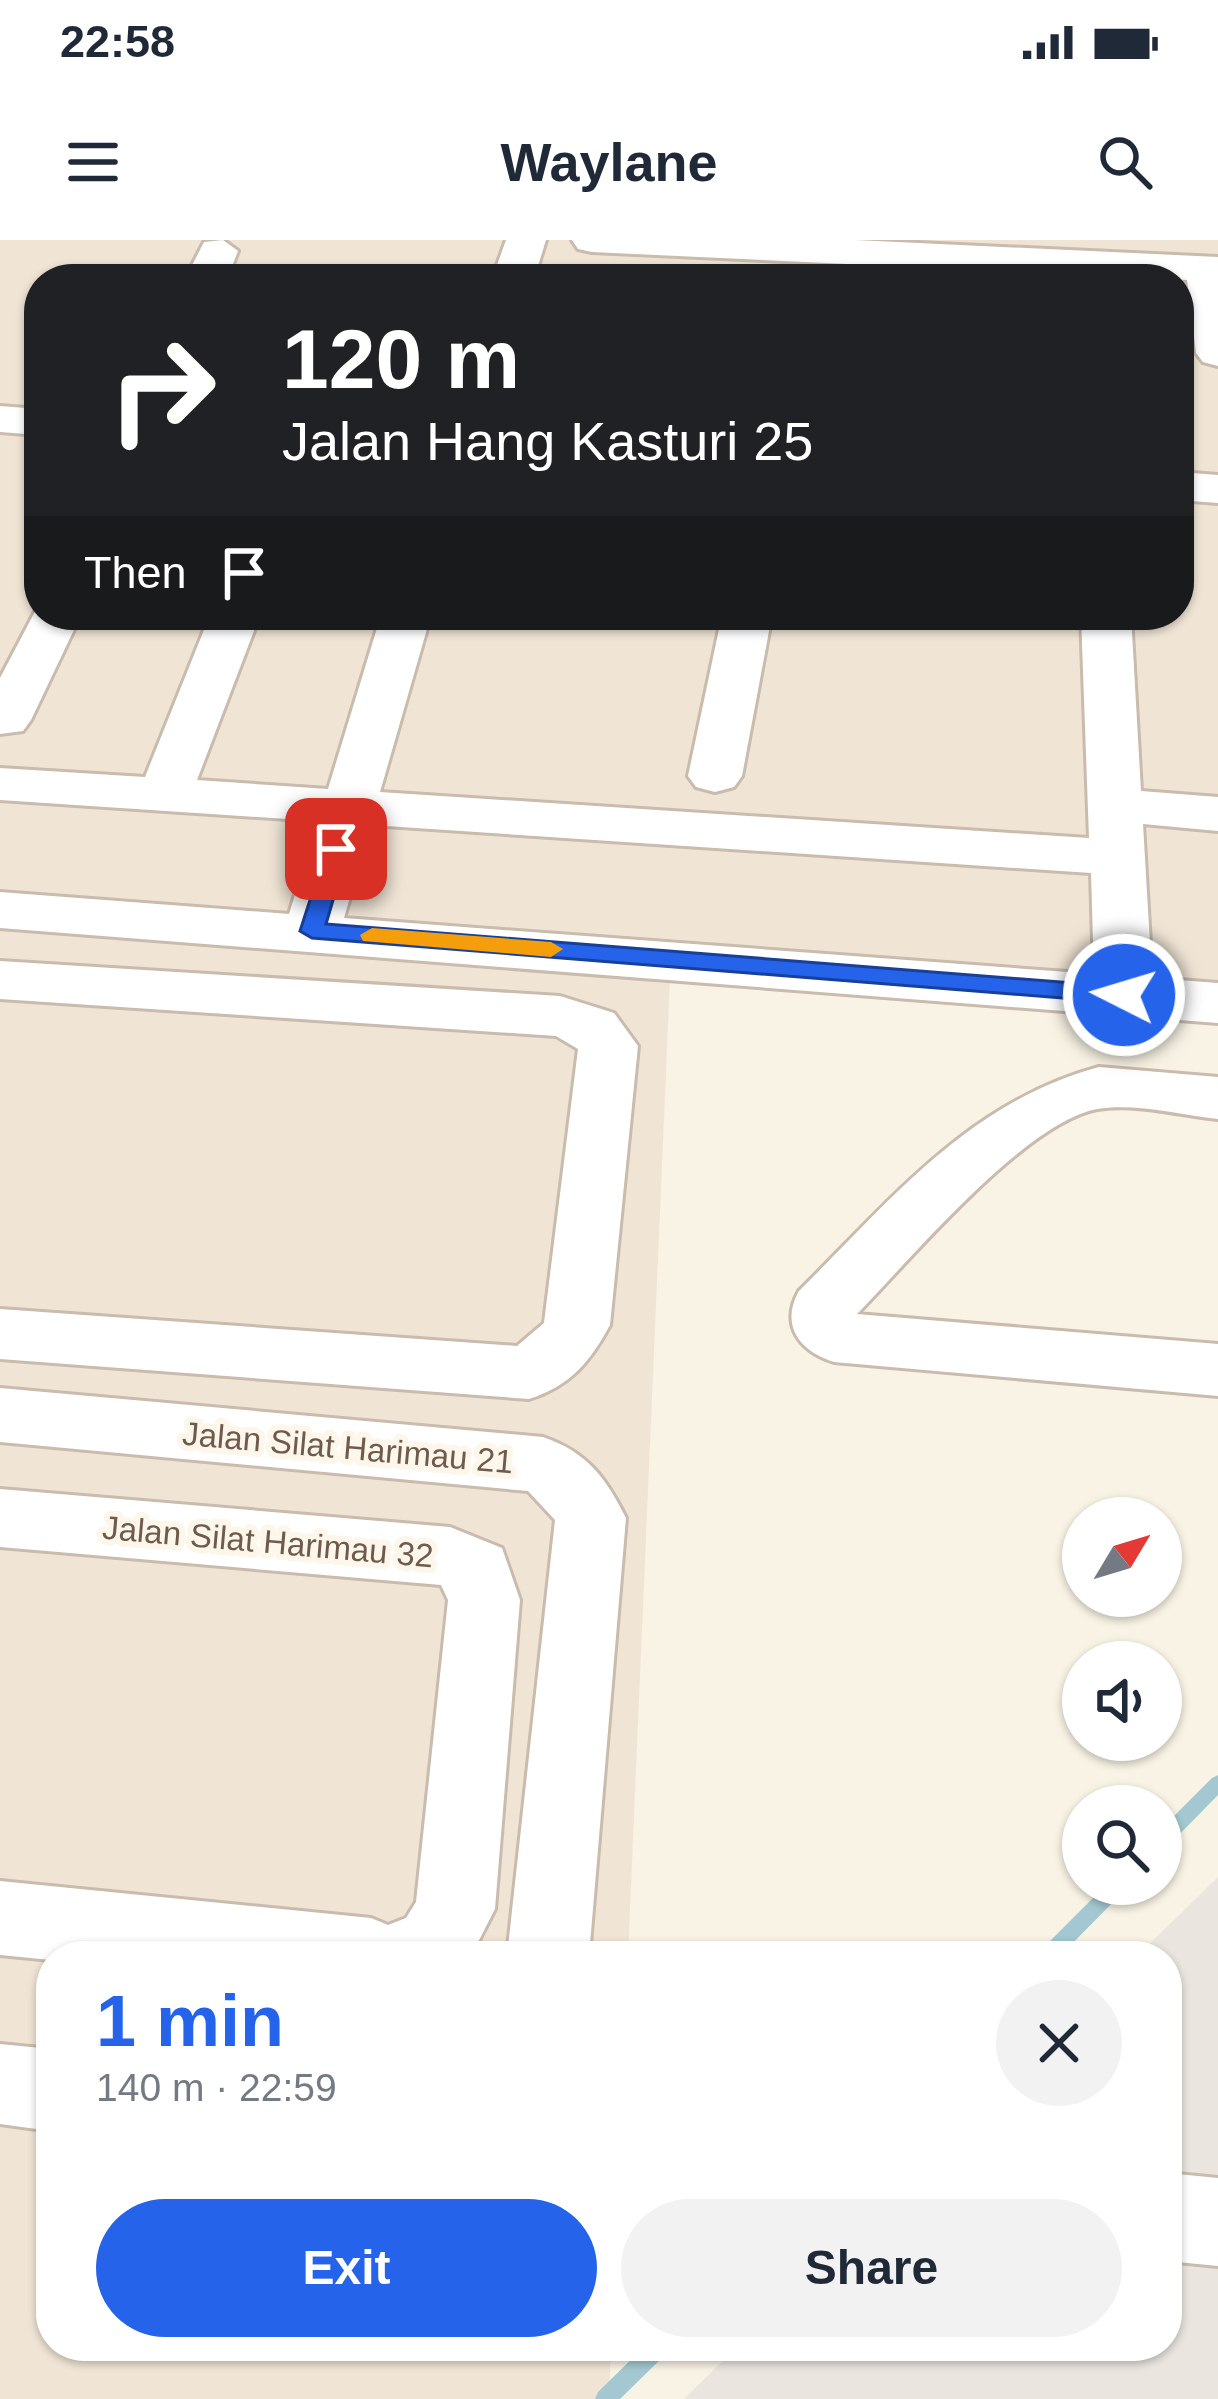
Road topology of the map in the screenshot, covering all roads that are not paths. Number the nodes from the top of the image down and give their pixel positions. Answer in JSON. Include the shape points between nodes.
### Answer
{"nodes":[{"id":1,"x":592,"y":240,"type":"edge"},
{"id":2,"x":786,"y":244,"type":"edge"},
{"id":3,"x":1141,"y":264,"type":"edge"},
{"id":4,"x":1212,"y":268,"type":"edge"},
{"id":5,"x":1218,"y":352,"type":"edge"},
{"id":6,"x":49,"y":630,"type":"edge"},
{"id":7,"x":229,"y":630,"type":"edge"},
{"id":8,"x":402,"y":630,"type":"edge"},
{"id":9,"x":744,"y":630,"type":"edge"},
{"id":10,"x":1106,"y":630,"type":"edge"},
{"id":11,"x":5,"y":721,"type":"dead end"},
{"id":12,"x":716,"y":776,"type":"dead end"},
{"id":13,"x":0,"y":784,"type":"edge"},
{"id":14,"x":165,"y":795,"type":"junction"},
{"id":15,"x":349,"y":808,"type":"junction"},
{"id":16,"x":1218,"y":814,"type":"edge"},
{"id":17,"x":1113,"y":831,"type":"junction"},
{"id":18,"x":0,"y":910,"type":"edge"},
{"id":19,"x":312,"y":931,"type":"junction"},
{"id":20,"x":0,"y":980,"type":"edge"},
{"id":21,"x":1124,"y":995,"type":"junction"},
{"id":22,"x":1218,"y":1003,"type":"edge"},
{"id":23,"x":1218,"y":1098,"type":"edge"},
{"id":24,"x":0,"y":1334,"type":"edge"},
{"id":25,"x":1218,"y":1370,"type":"edge"},
{"id":26,"x":0,"y":1415,"type":"edge"},
{"id":27,"x":0,"y":1518,"type":"edge"},
{"id":28,"x":0,"y":1918,"type":"edge"},
{"id":29,"x":225,"y":1941,"type":"edge"},
{"id":30,"x":437,"y":1941,"type":"edge"},
{"id":31,"x":549,"y":1941,"type":"edge"},
{"id":32,"x":0,"y":2084,"type":"edge"},
{"id":33,"x":36,"y":2088,"type":"edge"},
{"id":34,"x":1182,"y":2218,"type":"edge"},
{"id":35,"x":1218,"y":2222,"type":"edge"}],
"edges":[{"from":1,"to":2,"type":"street"},
{"from":2,"to":3,"type":"street"},
{"from":4,"to":5,"type":"street"},
{"from":6,"to":11,"type":"street"},
{"from":7,"to":14,"type":"street"},
{"from":8,"to":15,"type":"street"},
{"from":9,"to":12,"type":"street"},
{"from":10,"to":17,"type":"street"},
{"from":13,"to":14,"type":"street"},
{"from":14,"to":15,"type":"street"},
{"from":15,"to":17,"type":"street"},
{"from":15,"to":19,"type":"street"},
{"from":16,"to":17,"type":"street"},
{"from":17,"to":21,"type":"street"},
{"from":18,"to":19,"type":"street"},
{"from":19,"to":21,"type":"street"},
{"from":20,"to":24,"type":"street","via":[[560,1016],[593,1027],[608,1046],[577,1325],[565,1346],[530,1373]]},
{"from":21,"to":22,"type":"street"},
{"from":23,"to":25,"type":"street","via":[[1099,1088],[1048,1102],[1008,1129],[822,1308],[834,1337]]},
{"from":26,"to":31,"type":"street","name":"Jalan Silat Harimau 21","via":[[543,1465],[571,1485],[591,1518]]},
{"from":27,"to":30,"type":"street","name":"Jalan Silat Harimau 32","via":[[450,1556],[477,1569],[484,1600],[455,1909]]},
{"from":28,"to":29,"type":"street"},
{"from":32,"to":33,"type":"street"},
{"from":34,"to":35,"type":"street"}]}
